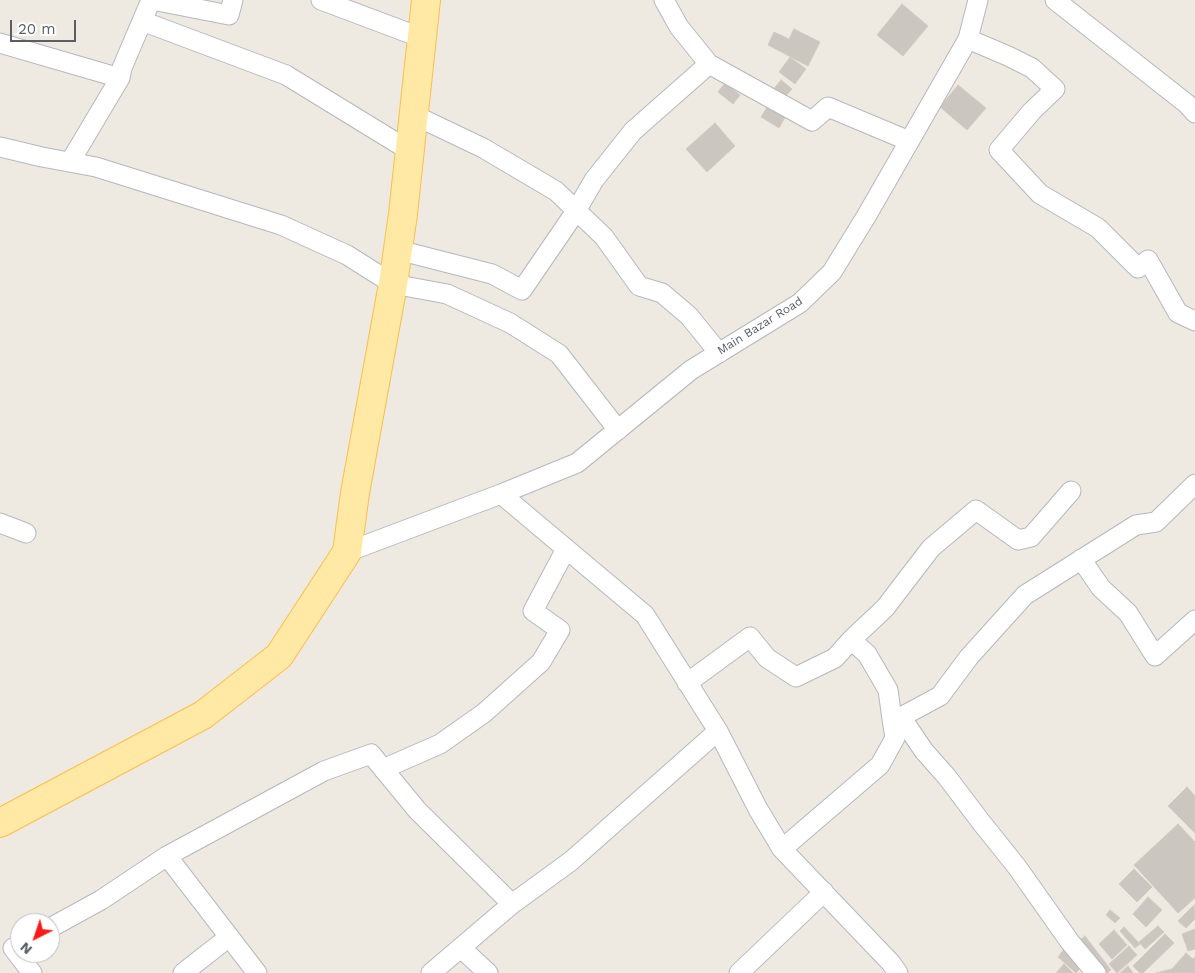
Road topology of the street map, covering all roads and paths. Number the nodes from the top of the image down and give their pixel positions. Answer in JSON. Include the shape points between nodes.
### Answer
{"nodes":[{"id":1,"x":152,"y":0,"type":"edge"},
{"id":2,"x":233,"y":0,"type":"edge"},
{"id":3,"x":320,"y":0,"type":"edge"},
{"id":4,"x":426,"y":0,"type":"edge"},
{"id":5,"x":664,"y":0,"type":"edge"},
{"id":6,"x":978,"y":0,"type":"edge"},
{"id":7,"x":1055,"y":0,"type":"edge"},
{"id":8,"x":142,"y":20,"type":"junction"},
{"id":9,"x":422,"y":38,"type":"junction"},
{"id":10,"x":968,"y":39,"type":"junction"},
{"id":11,"x":0,"y":43,"type":"edge"},
{"id":12,"x":709,"y":64,"type":"junction"},
{"id":13,"x":120,"y":78,"type":"junction"},
{"id":14,"x":1195,"y":113,"type":"edge"},
{"id":15,"x":414,"y":115,"type":"junction"},
{"id":16,"x":909,"y":141,"type":"junction"},
{"id":17,"x":0,"y":147,"type":"edge"},
{"id":18,"x":410,"y":151,"type":"junction"},
{"id":19,"x":70,"y":162,"type":"junction"},
{"id":20,"x":576,"y":211,"type":"junction"},
{"id":21,"x":398,"y":250,"type":"junction"},
{"id":22,"x":393,"y":284,"type":"junction"},
{"id":23,"x":1195,"y":321,"type":"edge"},
{"id":24,"x":719,"y":353,"type":"junction"},
{"id":25,"x":618,"y":430,"type":"junction"},
{"id":26,"x":1195,"y":484,"type":"edge"},
{"id":27,"x":1071,"y":492,"type":"dead end"},
{"id":28,"x":501,"y":494,"type":"junction"},
{"id":29,"x":0,"y":522,"type":"edge"},
{"id":30,"x":26,"y":533,"type":"dead end"},
{"id":31,"x":566,"y":549,"type":"junction"},
{"id":32,"x":348,"y":552,"type":"junction"},
{"id":33,"x":1081,"y":559,"type":"junction"},
{"id":34,"x":1195,"y":620,"type":"edge"},
{"id":35,"x":851,"y":640,"type":"junction"},
{"id":36,"x":687,"y":683,"type":"junction"},
{"id":37,"x":897,"y":718,"type":"junction"},
{"id":38,"x":718,"y":731,"type":"junction"},
{"id":39,"x":383,"y":769,"type":"junction"},
{"id":40,"x":0,"y":823,"type":"edge"},
{"id":41,"x":782,"y":849,"type":"junction"},
{"id":42,"x":168,"y":856,"type":"junction"},
{"id":43,"x":824,"y":892,"type":"junction"},
{"id":44,"x":512,"y":904,"type":"junction"},
{"id":45,"x":60,"y":923,"type":"edge"},
{"id":46,"x":229,"y":937,"type":"junction"},
{"id":47,"x":461,"y":948,"type":"junction"},
{"id":48,"x":23,"y":963,"type":"edge"},
{"id":49,"x":32,"y":973,"type":"edge"},
{"id":50,"x":183,"y":973,"type":"edge"},
{"id":51,"x":257,"y":973,"type":"edge"},
{"id":52,"x":431,"y":973,"type":"edge"},
{"id":53,"x":488,"y":973,"type":"edge"},
{"id":54,"x":739,"y":973,"type":"edge"},
{"id":55,"x":898,"y":973,"type":"edge"},
{"id":56,"x":1096,"y":973,"type":"edge"}],
"edges":[{"from":1,"to":2,"type":"street","via":[[230,15]]},
{"from":1,"to":8,"type":"street"},
{"from":3,"to":9,"type":"street"},
{"from":4,"to":9,"type":"main road"},
{"from":5,"to":12,"type":"street","via":[[679,27]]},
{"from":6,"to":10,"type":"street","name":"Main Bazar Road"},
{"from":7,"to":14,"type":"street"},
{"from":8,"to":13,"type":"street"},
{"from":8,"to":18,"type":"street","via":[[286,75]]},
{"from":9,"to":15,"type":"main road"},
{"from":10,"to":16,"type":"street","name":"Main Bazar Road"},
{"from":10,"to":23,"type":"street","via":[[1032,68],[1055,89],[1000,150],[1040,194],[1098,228],[1138,268],[1148,260],[1178,313]]},
{"from":11,"to":13,"type":"street"},
{"from":12,"to":16,"type":"street","via":[[812,121],[828,107]]},
{"from":12,"to":20,"type":"street","via":[[633,131],[594,180]]},
{"from":13,"to":19,"type":"street"},
{"from":15,"to":18,"type":"main road"},
{"from":15,"to":20,"type":"street","via":[[508,162],[556,191]]},
{"from":16,"to":24,"type":"street","name":"Main Bazar Road","via":[[832,272],[800,303]]},
{"from":17,"to":19,"type":"street"},
{"from":18,"to":21,"type":"main road"},
{"from":19,"to":22,"type":"street","via":[[96,167],[280,225],[347,255]]},
{"from":20,"to":21,"type":"street","via":[[522,290],[492,274]]},
{"from":20,"to":24,"type":"street","via":[[604,237],[639,286],[662,293],[689,316]]},
{"from":21,"to":22,"type":"main road"},
{"from":22,"to":25,"type":"street","via":[[446,294],[510,323],[559,354]]},
{"from":22,"to":32,"type":"main road","via":[[355,493]]},
{"from":24,"to":25,"type":"street","name":"Main Bazar Road","via":[[691,370]]},
{"from":25,"to":28,"type":"street","name":"Main Bazar Road","via":[[577,463]]},
{"from":26,"to":33,"type":"street","via":[[1156,522],[1136,525]]},
{"from":27,"to":35,"type":"street","via":[[1031,537],[1018,540],[976,510],[931,548],[884,608]]},
{"from":28,"to":31,"type":"street"},
{"from":28,"to":32,"type":"street","name":"Main Bazar Road"},
{"from":29,"to":30,"type":"street"},
{"from":31,"to":36,"type":"street","via":[[645,615]]},
{"from":31,"to":39,"type":"street","via":[[533,611],[560,630],[541,662],[484,713],[440,744]]},
{"from":32,"to":40,"type":"main road","via":[[280,656],[203,715]]},
{"from":33,"to":34,"type":"street","via":[[1101,588],[1128,613],[1155,656]]},
{"from":33,"to":37,"type":"street","via":[[1025,595],[969,657],[940,696]]},
{"from":35,"to":36,"type":"street","via":[[835,658],[796,677],[767,658],[750,637]]},
{"from":35,"to":37,"type":"street","via":[[867,654],[888,690]]},
{"from":36,"to":38,"type":"street"},
{"from":37,"to":41,"type":"street","via":[[896,738],[880,765]]},
{"from":37,"to":56,"type":"street","via":[[947,777]]},
{"from":38,"to":41,"type":"street"},
{"from":38,"to":44,"type":"street","via":[[571,861]]},
{"from":39,"to":42,"type":"street","via":[[371,754],[324,770]]},
{"from":39,"to":44,"type":"street","via":[[417,810]]},
{"from":41,"to":43,"type":"street"},
{"from":42,"to":45,"type":"street"},
{"from":42,"to":46,"type":"street"},
{"from":43,"to":54,"type":"street"},
{"from":43,"to":55,"type":"street"},
{"from":44,"to":47,"type":"street"},
{"from":46,"to":50,"type":"street"},
{"from":46,"to":51,"type":"street"},
{"from":47,"to":52,"type":"street"},
{"from":47,"to":53,"type":"street"},
{"from":48,"to":49,"type":"street"}]}
